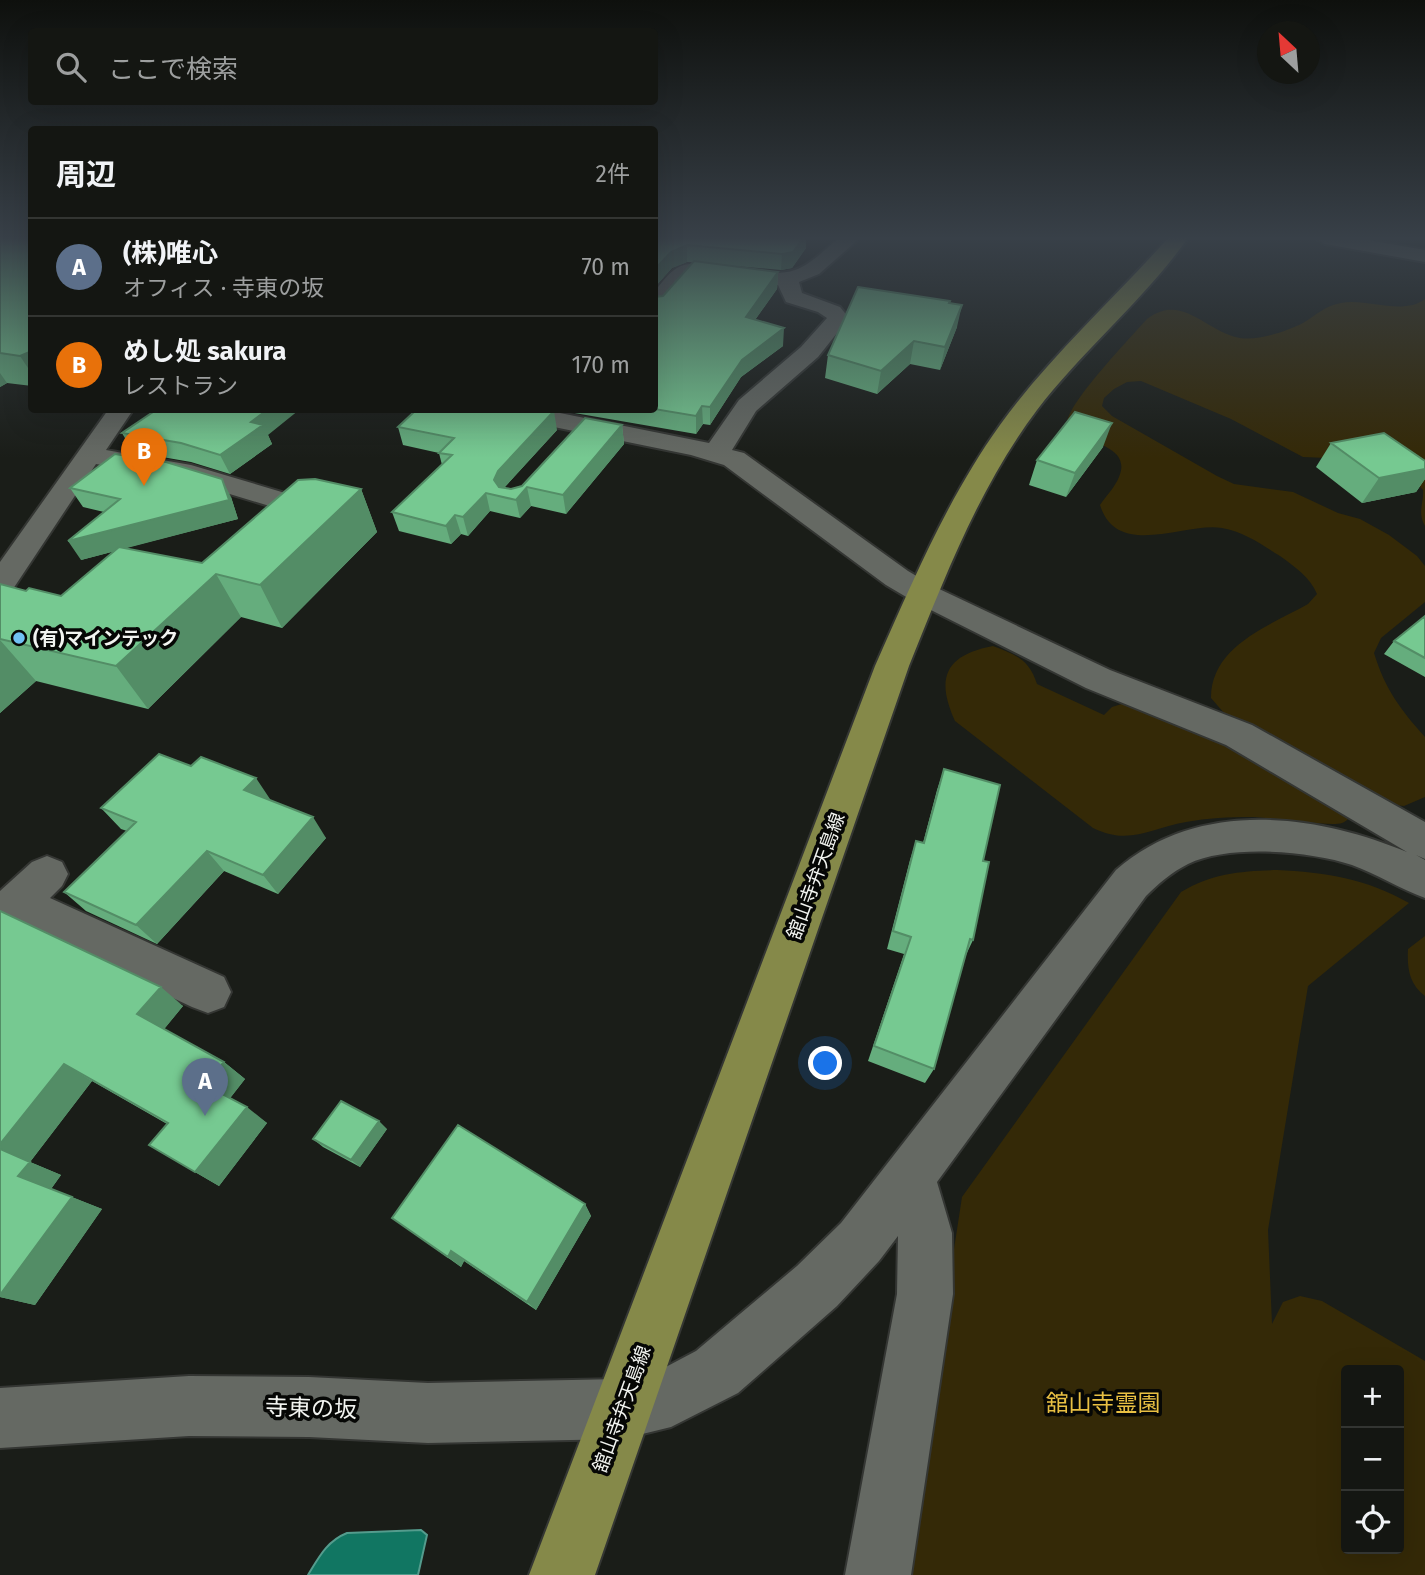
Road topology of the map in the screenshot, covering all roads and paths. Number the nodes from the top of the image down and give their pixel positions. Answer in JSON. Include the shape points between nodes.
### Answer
{"nodes":[{"id":1,"x":833,"y":312,"type":"edge"},
{"id":2,"x":1113,"y":312,"type":"edge"},
{"id":3,"x":118,"y":413,"type":"edge"},
{"id":4,"x":523,"y":413,"type":"edge"},
{"id":5,"x":569,"y":424,"type":"edge"},
{"id":6,"x":716,"y":452,"type":"junction"},
{"id":7,"x":89,"y":455,"type":"junction"},
{"id":8,"x":322,"y":513,"type":"edge"},
{"id":9,"x":0,"y":585,"type":"edge"},
{"id":10,"x":924,"y":594,"type":"junction"},
{"id":11,"x":1425,"y":842,"type":"edge"},
{"id":12,"x":47,"y":874,"type":"dead end"},
{"id":13,"x":1425,"y":880,"type":"edge"},
{"id":14,"x":8,"y":910,"type":"edge"},
{"id":15,"x":208,"y":992,"type":"dead end"},
{"id":16,"x":909,"y":1177,"type":"junction"},
{"id":17,"x":622,"y":1409,"type":"junction"},
{"id":18,"x":0,"y":1418,"type":"edge"},
{"id":19,"x":562,"y":1575,"type":"edge"},
{"id":20,"x":878,"y":1575,"type":"edge"}],
"edges":[{"from":1,"to":6,"type":"street","via":[[838,318],[809,355],[750,402]]},
{"from":2,"to":10,"type":"main road","name":"舘山寺弁天島線","via":[[1010,429],[955,520]]},
{"from":3,"to":7,"type":"street"},
{"from":4,"to":5,"type":"street"},
{"from":5,"to":6,"type":"street"},
{"from":6,"to":10,"type":"street","via":[[749,469]]},
{"from":7,"to":8,"type":"street","via":[[181,471]]},
{"from":7,"to":9,"type":"street"},
{"from":10,"to":11,"type":"street","via":[[1098,679],[1239,735]]},
{"from":10,"to":17,"type":"main road","name":"舘山寺弁天島線","via":[[892,666]]},
{"from":12,"to":14,"type":"street"},
{"from":13,"to":16,"type":"street","name":"寺東の坂","via":[[1371,855],[1298,839],[1228,839],[1171,851],[1131,883]]},
{"from":14,"to":15,"type":"street"},
{"from":16,"to":17,"type":"street","name":"寺東の坂","via":[[860,1242],[748,1346],[717,1371],[671,1397]]},
{"from":16,"to":20,"type":"street","via":[[925,1233],[925,1294]]},
{"from":17,"to":18,"type":"street","name":"寺東の坂","via":[[428,1413],[189,1406]]},
{"from":17,"to":19,"type":"main road","name":"舘山寺弁天島線"}]}
